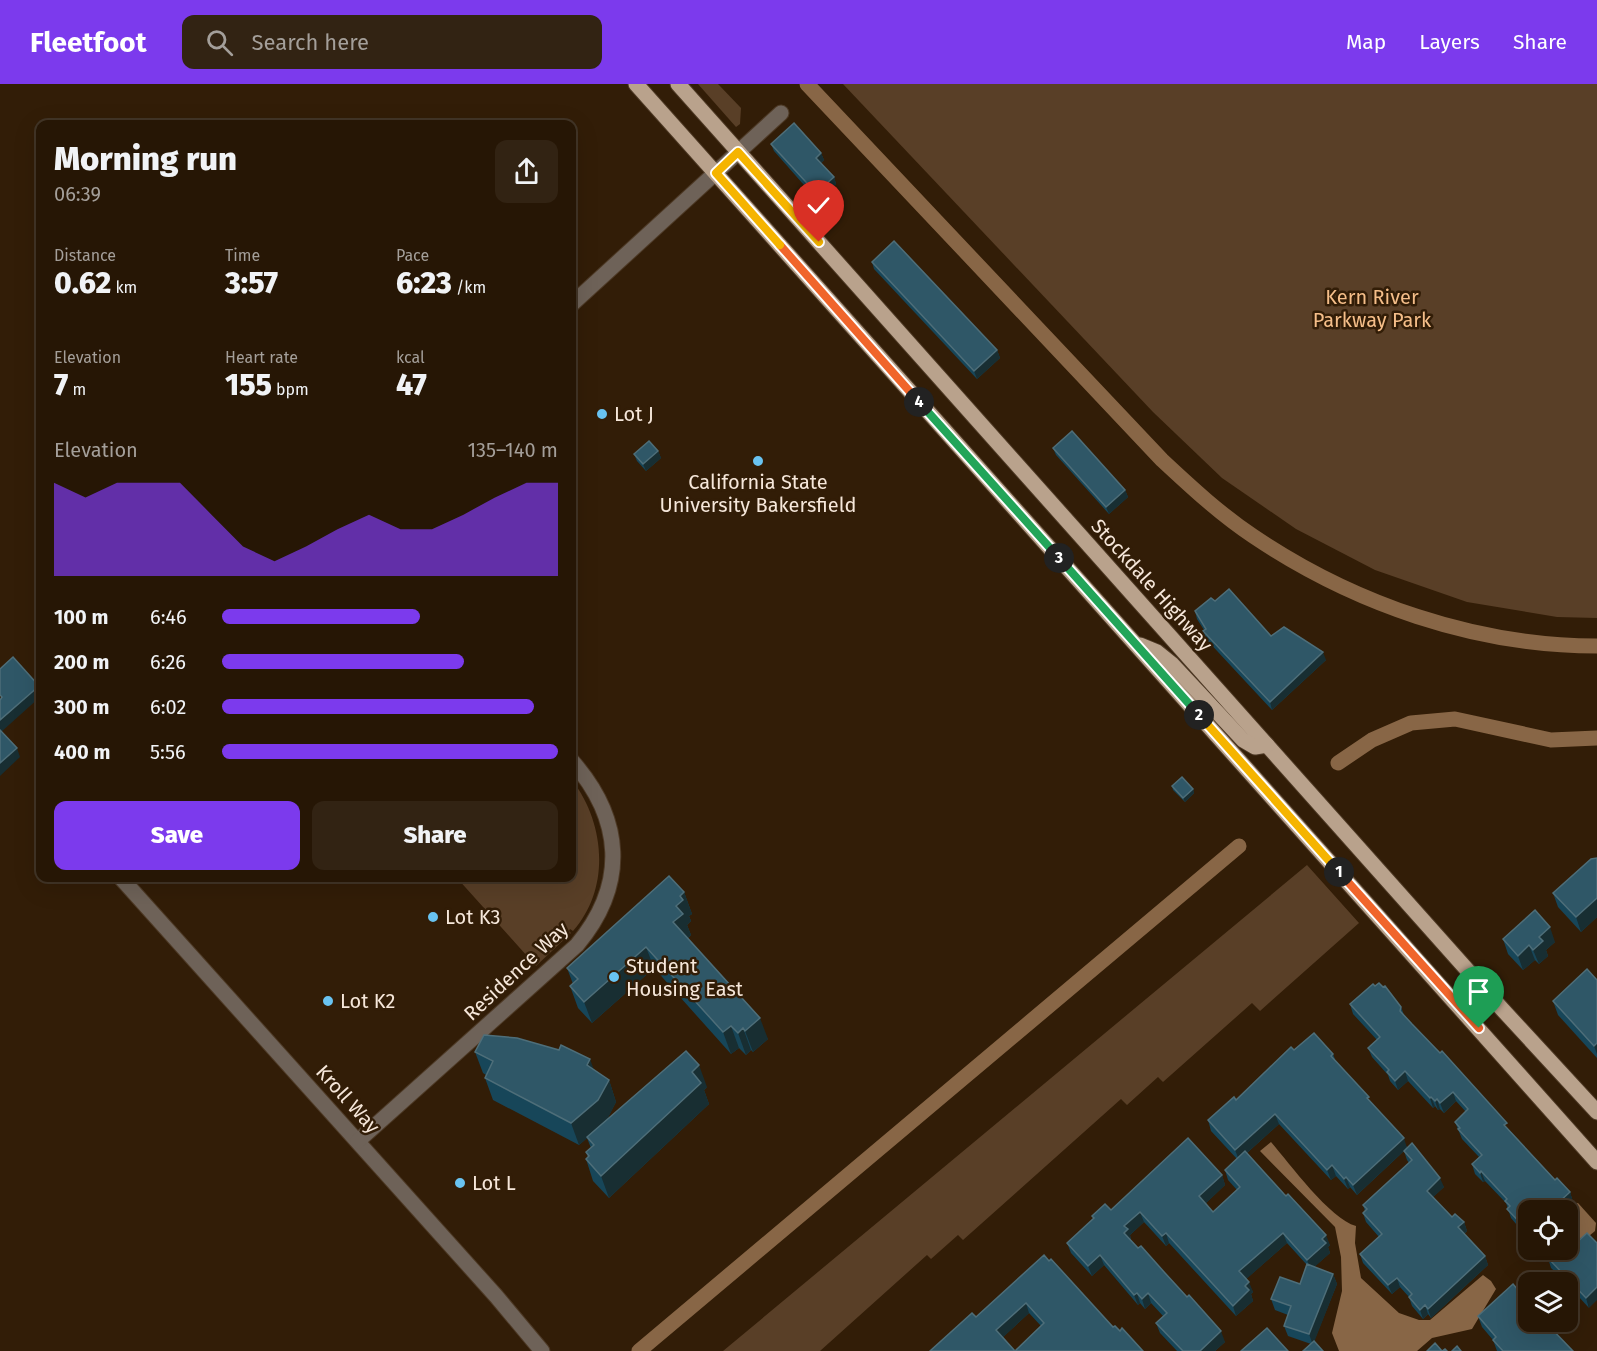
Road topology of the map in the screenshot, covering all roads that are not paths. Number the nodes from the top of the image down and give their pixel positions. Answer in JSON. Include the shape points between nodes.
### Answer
{"nodes":[{"id":1,"x":636,"y":84,"type":"edge"},
{"id":2,"x":678,"y":84,"type":"edge"},
{"id":3,"x":781,"y":112,"type":"dead end"},
{"id":4,"x":738,"y":152,"type":"junction"},
{"id":5,"x":716,"y":173,"type":"junction"},
{"id":6,"x":576,"y":300,"type":"edge"},
{"id":7,"x":1135,"y":643,"type":"junction"},
{"id":8,"x":1267,"y":745,"type":"junction"},
{"id":9,"x":576,"y":766,"type":"edge"},
{"id":10,"x":125,"y":882,"type":"edge"},
{"id":11,"x":1597,"y":1112,"type":"edge"},
{"id":12,"x":358,"y":1142,"type":"junction"},
{"id":13,"x":1597,"y":1162,"type":"edge"},
{"id":14,"x":543,"y":1351,"type":"edge"}],
"edges":[{"from":1,"to":5,"type":"main road"},
{"from":2,"to":4,"type":"main road","name":"Stockdale Highway"},
{"from":3,"to":4,"type":"street"},
{"from":4,"to":5,"type":"street"},
{"from":4,"to":8,"type":"main road","name":"Stockdale Highway"},
{"from":5,"to":6,"type":"street"},
{"from":5,"to":7,"type":"main road"},
{"from":7,"to":8,"type":"main road","via":[[1157,652],[1172,664],[1242,740],[1254,747]]},
{"from":7,"to":13,"type":"main road"},
{"from":8,"to":11,"type":"main road","name":"Stockdale Highway"},
{"from":9,"to":12,"type":"street","name":"Residence Way","via":[[604,811],[612,850],[610,887],[593,926],[578,945]]},
{"from":10,"to":12,"type":"street","name":"Kroll Way"},
{"from":12,"to":14,"type":"street","name":"Kroll Way"}]}
